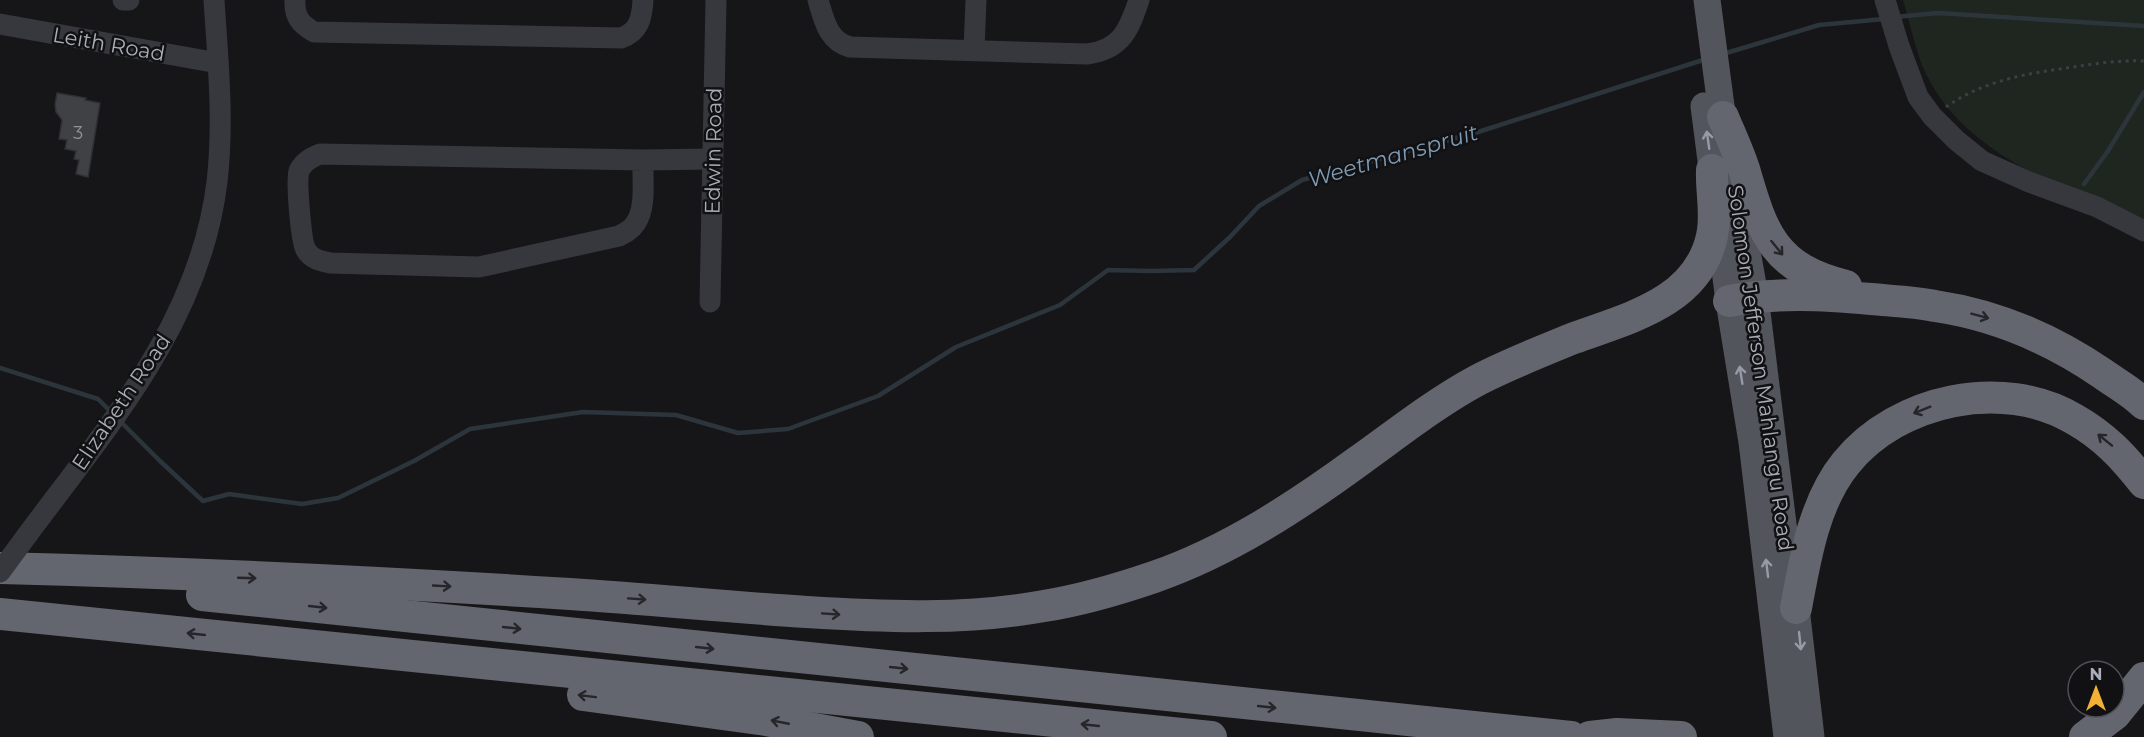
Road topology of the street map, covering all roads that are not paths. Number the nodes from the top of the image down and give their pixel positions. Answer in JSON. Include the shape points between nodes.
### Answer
{"nodes":[{"id":1,"x":123,"y":0,"type":"edge"},
{"id":2,"x":129,"y":0,"type":"edge"},
{"id":3,"x":214,"y":0,"type":"edge"},
{"id":4,"x":295,"y":0,"type":"edge"},
{"id":5,"x":643,"y":0,"type":"edge"},
{"id":6,"x":716,"y":0,"type":"edge"},
{"id":7,"x":736,"y":0,"type":"edge"},
{"id":8,"x":805,"y":0,"type":"edge"},
{"id":9,"x":818,"y":0,"type":"edge"},
{"id":10,"x":976,"y":0,"type":"edge"},
{"id":11,"x":1139,"y":0,"type":"edge"},
{"id":12,"x":1692,"y":0,"type":"edge"},
{"id":13,"x":1707,"y":0,"type":"edge"},
{"id":14,"x":1885,"y":0,"type":"edge"},
{"id":15,"x":0,"y":24,"type":"edge"},
{"id":16,"x":1704,"y":42,"type":"junction"},
{"id":17,"x":974,"y":50,"type":"junction"},
{"id":18,"x":218,"y":63,"type":"junction"},
{"id":19,"x":1716,"y":110,"type":"junction"},
{"id":20,"x":712,"y":159,"type":"junction"},
{"id":21,"x":643,"y":160,"type":"junction"},
{"id":22,"x":1713,"y":170,"type":"junction"},
{"id":23,"x":2144,"y":231,"type":"edge"},
{"id":24,"x":1742,"y":298,"type":"junction"},
{"id":25,"x":710,"y":302,"type":"dead end"},
{"id":26,"x":1934,"y":305,"type":"junction"},
{"id":27,"x":2144,"y":404,"type":"edge"},
{"id":28,"x":2144,"y":483,"type":"edge"},
{"id":29,"x":0,"y":572,"type":"edge"},
{"id":30,"x":1796,"y":608,"type":"junction"},
{"id":31,"x":0,"y":614,"type":"edge"},
{"id":32,"x":254,"y":640,"type":"junction"},
{"id":33,"x":2144,"y":678,"type":"edge"},
{"id":34,"x":1795,"y":710,"type":"junction"},
{"id":35,"x":858,"y":737,"type":"edge"},
{"id":36,"x":1211,"y":737,"type":"edge"},
{"id":37,"x":1570,"y":737,"type":"edge"},
{"id":38,"x":1590,"y":737,"type":"edge"},
{"id":39,"x":1681,"y":737,"type":"edge"},
{"id":40,"x":1787,"y":737,"type":"edge"},
{"id":41,"x":1811,"y":737,"type":"edge"},
{"id":42,"x":2085,"y":737,"type":"edge"}],
"edges":[{"from":1,"to":2,"type":"street"},
{"from":3,"to":18,"type":"street","name":"Elizabeth Road"},
{"from":4,"to":5,"type":"street","via":[[298,19],[305,27],[320,32],[621,38],[630,35],[640,22]]},
{"from":6,"to":7,"type":"street"},
{"from":6,"to":20,"type":"street","name":"Edwin Road"},
{"from":8,"to":9,"type":"street"},
{"from":9,"to":17,"type":"street","via":[[832,37],[843,45],[868,49]]},
{"from":10,"to":17,"type":"street"},
{"from":11,"to":17,"type":"street","via":[[1124,34],[1108,50],[1087,54]]},
{"from":12,"to":16,"type":"main road","name":"Solomon Jefferson Mahlangu Road"},
{"from":13,"to":16,"type":"main road","name":"Solomon Jefferson Mahlangu Road"},
{"from":14,"to":23,"type":"street","via":[[1918,97],[1956,140],[1982,161],[2097,207]]},
{"from":15,"to":18,"type":"street","name":"Leith Road"},
{"from":16,"to":19,"type":"main road","name":"Solomon Jefferson Mahlangu Road"},
{"from":18,"to":29,"type":"street","name":"Elizabeth Road","bridge":true,"via":[[221,110],[217,182],[189,287],[173,325],[134,391]]},
{"from":22,"to":19,"type":"main road","name":"Solomon Jefferson Mahlangu Road","one_way":true},
{"from":19,"to":24,"type":"main road","name":"Solomon Jefferson Mahlangu Road"},
{"from":19,"to":26,"type":"highway","one_way":true,"via":[[1743,166],[1761,223],[1787,260],[1821,279]]},
{"from":20,"to":21,"type":"street"},
{"from":20,"to":25,"type":"street","name":"Edwin Road"},
{"from":21,"to":21,"type":"street","via":[[320,154],[305,162],[299,171],[303,241],[313,257],[330,263],[479,267],[619,236],[630,230],[640,213]]},
{"from":22,"to":24,"type":"main road","name":"Solomon Jefferson Mahlangu Road"},
{"from":29,"to":22,"type":"highway","one_way":true,"via":[[442,586],[882,617],[984,614],[1044,607],[1160,575],[1251,532],[1328,484],[1473,383],[1512,363],[1669,300],[1690,279],[1710,246],[1714,221]]},
{"from":24,"to":26,"type":"highway","via":[[1833,296]]},
{"from":24,"to":30,"type":"main road","name":"Solomon Jefferson Mahlangu Road"},
{"from":34,"to":24,"type":"main road","name":"Solomon Jefferson Mahlangu Road","one_way":true,"via":[[1752,442]]},
{"from":26,"to":27,"type":"highway","one_way":true,"via":[[2004,322],[2046,339],[2085,361]]},
{"from":28,"to":30,"type":"highway","one_way":true,"via":[[2123,455],[2101,436],[2051,408],[1990,398],[1924,408],[1872,438],[1834,481],[1816,523]]},
{"from":29,"to":37,"type":"highway","one_way":true},
{"from":30,"to":34,"type":"main road","name":"Solomon Jefferson Mahlangu Road","one_way":true},
{"from":32,"to":31,"type":"highway","one_way":true},
{"from":35,"to":32,"type":"highway","one_way":true,"via":[[766,720],[450,679],[354,663]]},
{"from":36,"to":32,"type":"highway","one_way":true},
{"from":33,"to":42,"type":"highway","via":[[2115,714]]},
{"from":34,"to":40,"type":"main road","name":"Solomon Jefferson Mahlangu Road"},
{"from":34,"to":41,"type":"main road","name":"Solomon Jefferson Mahlangu Road"},
{"from":38,"to":39,"type":"highway"}]}
